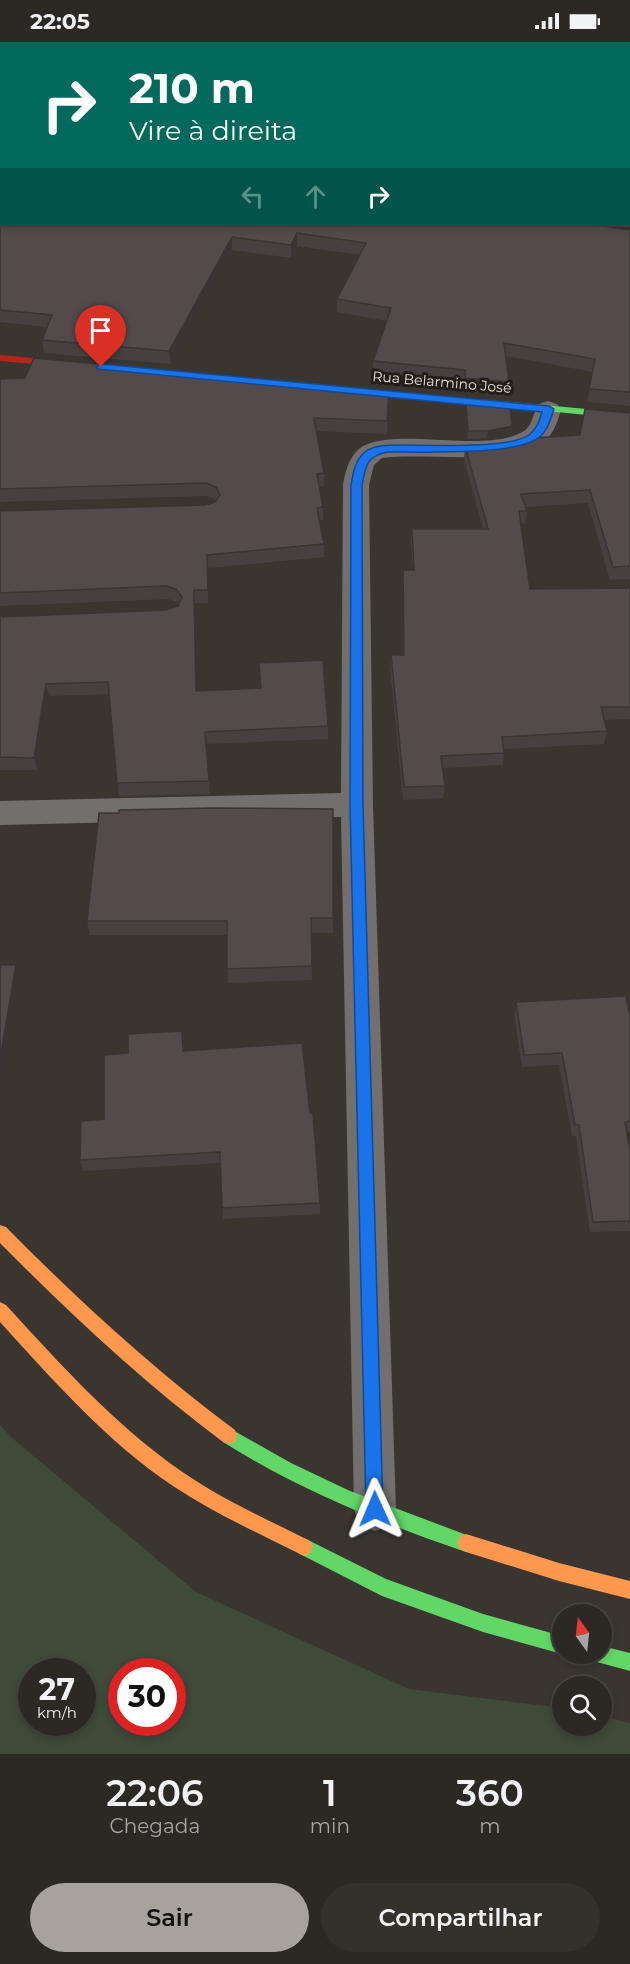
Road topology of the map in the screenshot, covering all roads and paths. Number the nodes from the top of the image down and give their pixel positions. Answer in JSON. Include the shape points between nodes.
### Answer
{"nodes":[{"id":1,"x":0,"y":358,"type":"edge"},
{"id":2,"x":90,"y":366,"type":"edge"},
{"id":3,"x":337,"y":389,"type":"edge"},
{"id":4,"x":549,"y":409,"type":"junction"},
{"id":5,"x":630,"y":416,"type":"edge"},
{"id":6,"x":357,"y":805,"type":"junction"},
{"id":7,"x":0,"y":813,"type":"edge"},
{"id":8,"x":0,"y":1232,"type":"edge"},
{"id":9,"x":0,"y":1310,"type":"edge"},
{"id":10,"x":375,"y":1509,"type":"junction"},
{"id":11,"x":630,"y":1590,"type":"edge"},
{"id":12,"x":552,"y":1643,"type":"edge"},
{"id":13,"x":612,"y":1658,"type":"edge"},
{"id":14,"x":630,"y":1662,"type":"edge"}],
"edges":[{"from":1,"to":2,"type":"main road"},
{"from":3,"to":4,"type":"main road","name":"Rua Belarmino José"},
{"from":4,"to":5,"type":"main road","name":"Rua Belarmino José"},
{"from":4,"to":6,"type":"street","via":[[543,427],[531,438],[479,447],[387,449],[369,453],[360,465],[356,485]]},
{"from":6,"to":7,"type":"street"},
{"from":6,"to":10,"type":"street"},
{"from":8,"to":10,"type":"main road","via":[[53,1287],[156,1379],[231,1437],[307,1480]]},
{"from":9,"to":12,"type":"main road","via":[[120,1433],[162,1468],[215,1501],[382,1587]]},
{"from":10,"to":11,"type":"main road","via":[[448,1539],[532,1566]]},
{"from":13,"to":14,"type":"main road"}]}
